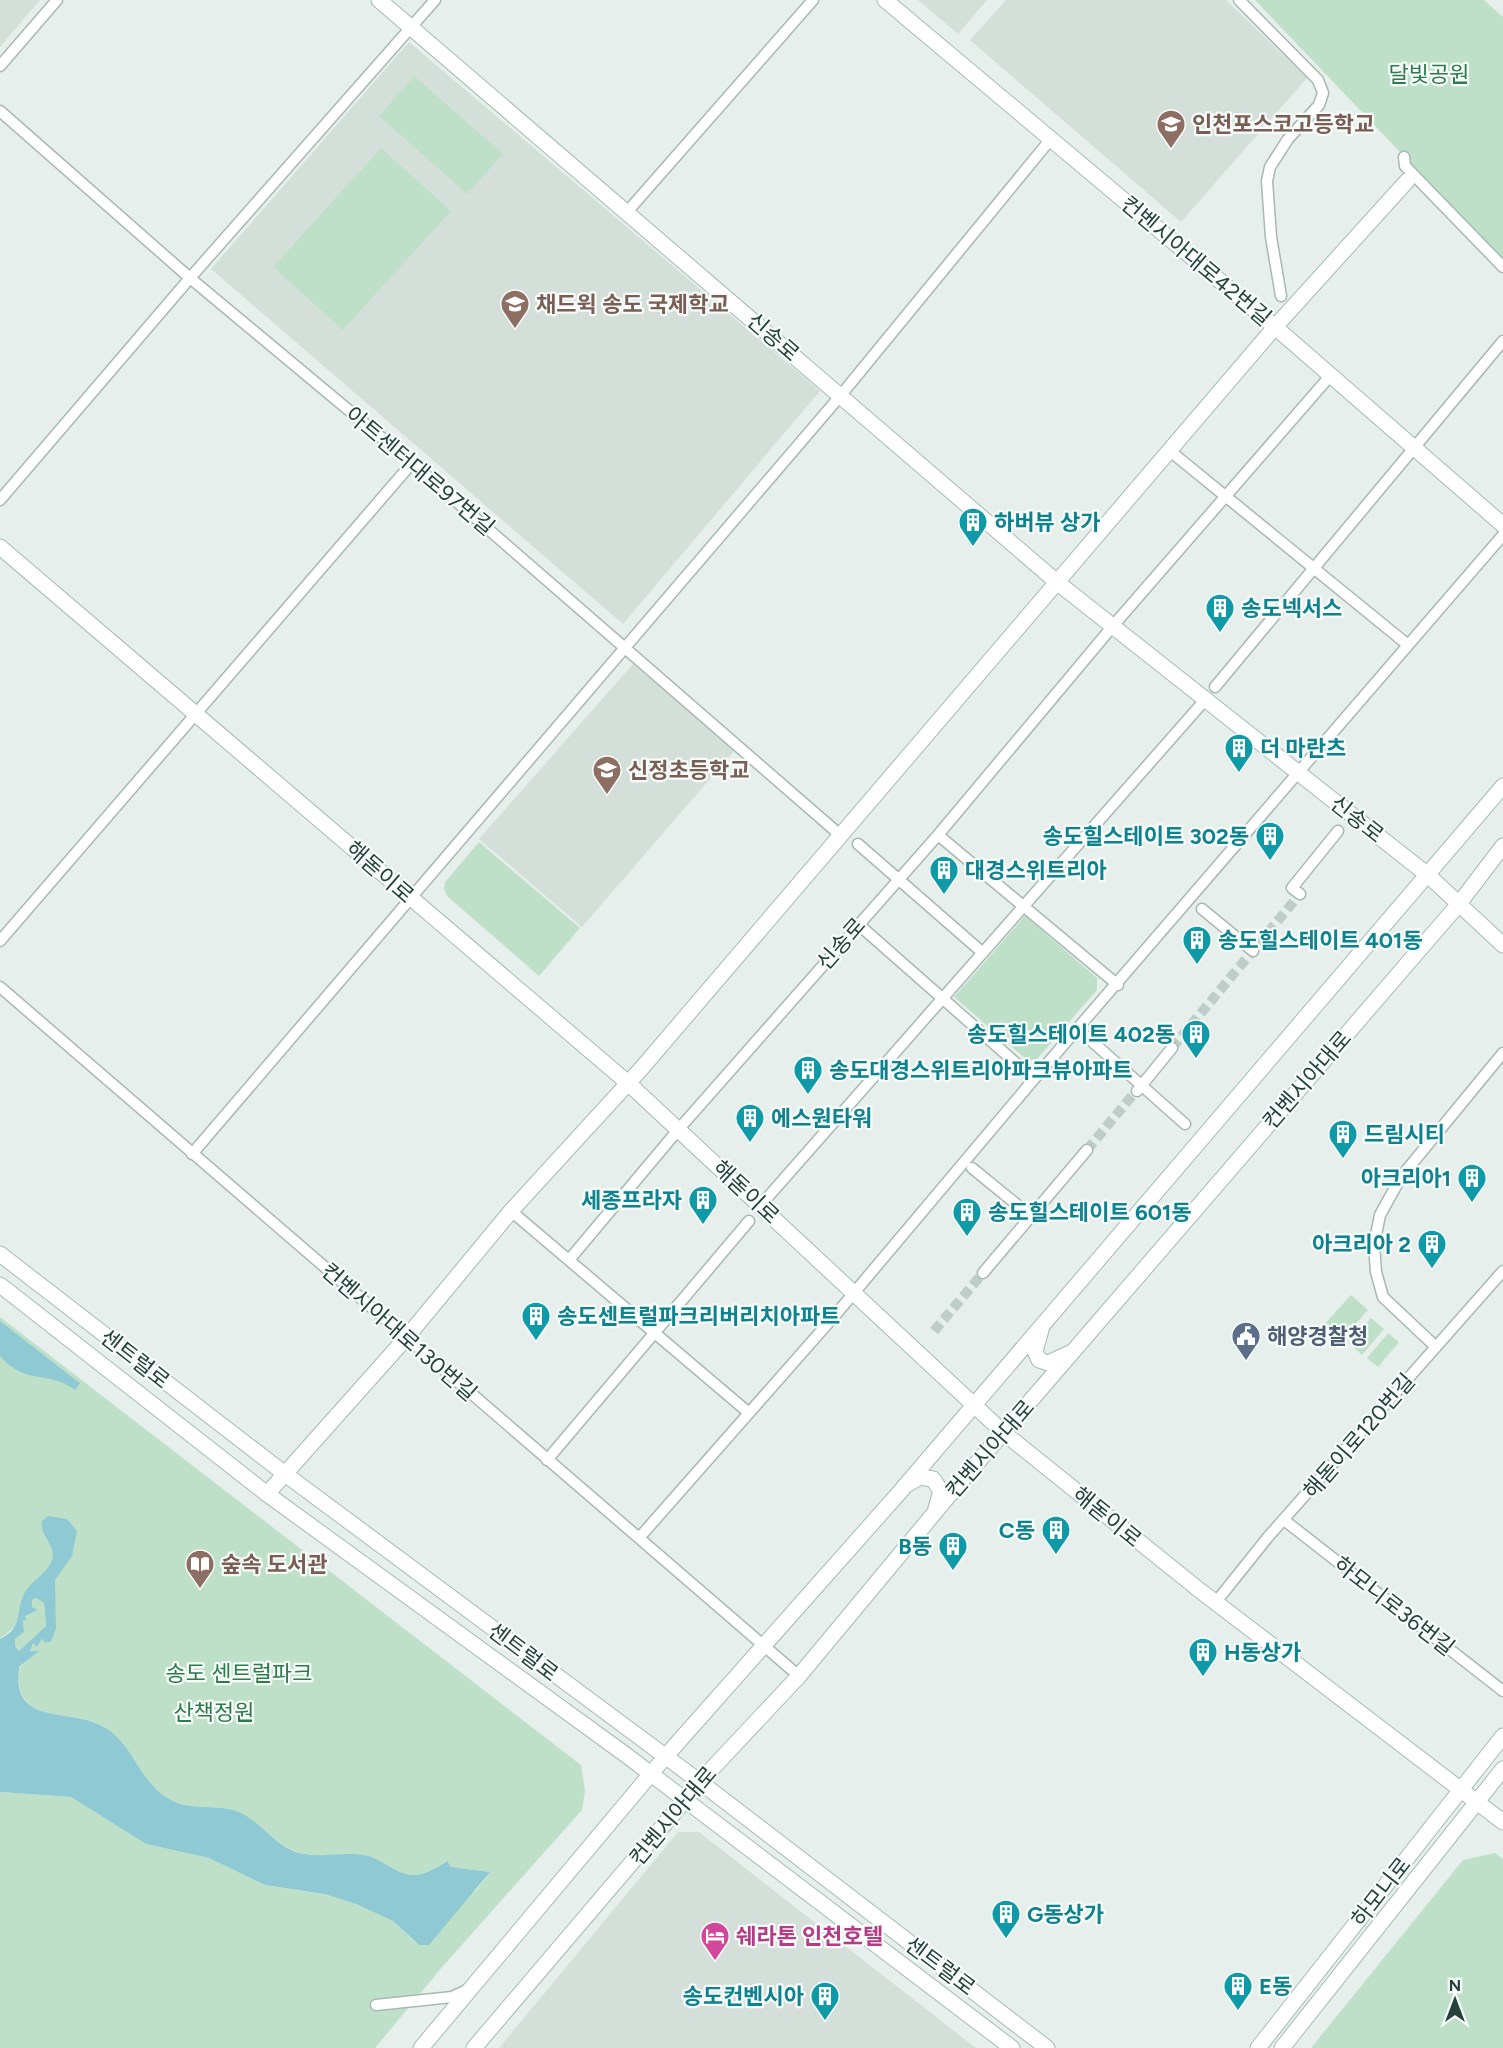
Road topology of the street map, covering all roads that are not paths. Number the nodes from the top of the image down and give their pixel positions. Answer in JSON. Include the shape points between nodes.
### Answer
{"nodes":[{"id":1,"x":57,"y":0,"type":"edge"},
{"id":2,"x":379,"y":0,"type":"edge"},
{"id":3,"x":435,"y":0,"type":"edge"},
{"id":4,"x":813,"y":0,"type":"edge"},
{"id":5,"x":885,"y":0,"type":"edge"},
{"id":6,"x":1239,"y":0,"type":"edge"},
{"id":7,"x":411,"y":27,"type":"junction"},
{"id":8,"x":0,"y":66,"type":"edge"},
{"id":9,"x":0,"y":111,"type":"edge"},
{"id":10,"x":1050,"y":140,"type":"junction"},
{"id":11,"x":1404,"y":157,"type":"dead end"},
{"id":12,"x":1407,"y":181,"type":"dead end"},
{"id":13,"x":627,"y":212,"type":"junction"},
{"id":14,"x":1503,"y":267,"type":"edge"},
{"id":15,"x":190,"y":278,"type":"junction"},
{"id":16,"x":1281,"y":296,"type":"dead end"},
{"id":17,"x":1275,"y":327,"type":"junction"},
{"id":18,"x":1503,"y":341,"type":"edge"},
{"id":19,"x":1330,"y":376,"type":"junction"},
{"id":20,"x":841,"y":395,"type":"junction"},
{"id":21,"x":1413,"y":448,"type":"junction"},
{"id":22,"x":1170,"y":451,"type":"junction"},
{"id":23,"x":412,"y":463,"type":"junction"},
{"id":24,"x":1225,"y":497,"type":"junction"},
{"id":25,"x":0,"y":500,"type":"edge"},
{"id":26,"x":1503,"y":525,"type":"edge"},
{"id":27,"x":1503,"y":535,"type":"edge"},
{"id":28,"x":0,"y":547,"type":"edge"},
{"id":29,"x":1313,"y":569,"type":"junction"},
{"id":30,"x":1058,"y":583,"type":"junction"},
{"id":31,"x":1112,"y":627,"type":"junction"},
{"id":32,"x":1408,"y":645,"type":"junction"},
{"id":33,"x":625,"y":646,"type":"junction"},
{"id":34,"x":1215,"y":687,"type":"dead end"},
{"id":35,"x":1205,"y":700,"type":"junction"},
{"id":36,"x":195,"y":714,"type":"junction"},
{"id":37,"x":1299,"y":774,"type":"junction"},
{"id":38,"x":1503,"y":786,"type":"edge"},
{"id":39,"x":1338,"y":831,"type":"dead end"},
{"id":40,"x":839,"y":834,"type":"junction"},
{"id":41,"x":938,"y":835,"type":"junction"},
{"id":42,"x":858,"y":844,"type":"dead end"},
{"id":43,"x":1503,"y":846,"type":"edge"},
{"id":44,"x":1429,"y":876,"type":"junction"},
{"id":45,"x":898,"y":879,"type":"junction"},
{"id":46,"x":1300,"y":894,"type":"tunnel mouth"},
{"id":47,"x":411,"y":899,"type":"junction"},
{"id":48,"x":1458,"y":905,"type":"junction"},
{"id":49,"x":1023,"y":907,"type":"junction"},
{"id":50,"x":1202,"y":909,"type":"dead end"},
{"id":51,"x":858,"y":924,"type":"junction"},
{"id":52,"x":0,"y":941,"type":"edge"},
{"id":53,"x":1503,"y":945,"type":"edge"},
{"id":54,"x":1253,"y":951,"type":"dead end"},
{"id":55,"x":983,"y":953,"type":"junction"},
{"id":56,"x":1118,"y":985,"type":"junction"},
{"id":57,"x":0,"y":987,"type":"edge"},
{"id":58,"x":942,"y":999,"type":"junction"},
{"id":59,"x":1087,"y":1037,"type":"dead end"},
{"id":60,"x":1172,"y":1048,"type":"tunnel mouth"},
{"id":61,"x":1503,"y":1053,"type":"edge"},
{"id":62,"x":1034,"y":1079,"type":"junction"},
{"id":63,"x":628,"y":1083,"type":"junction"},
{"id":64,"x":1136,"y":1091,"type":"tunnel mouth"},
{"id":65,"x":1185,"y":1124,"type":"dead end"},
{"id":66,"x":678,"y":1130,"type":"junction"},
{"id":67,"x":1087,"y":1150,"type":"tunnel mouth"},
{"id":68,"x":192,"y":1154,"type":"junction"},
{"id":69,"x":972,"y":1168,"type":"dead end"},
{"id":70,"x":760,"y":1206,"type":"junction"},
{"id":71,"x":511,"y":1211,"type":"junction"},
{"id":72,"x":1032,"y":1217,"type":"junction"},
{"id":73,"x":749,"y":1221,"type":"dead end"},
{"id":74,"x":0,"y":1254,"type":"edge"},
{"id":75,"x":569,"y":1260,"type":"junction"},
{"id":76,"x":1503,"y":1271,"type":"edge"},
{"id":77,"x":983,"y":1273,"type":"tunnel mouth"},
{"id":78,"x":0,"y":1285,"type":"edge"},
{"id":79,"x":854,"y":1293,"type":"junction"},
{"id":80,"x":1047,"y":1319,"type":"junction"},
{"id":81,"x":654,"y":1333,"type":"junction"},
{"id":82,"x":406,"y":1338,"type":"junction"},
{"id":83,"x":1077,"y":1347,"type":"junction"},
{"id":84,"x":1437,"y":1347,"type":"junction"},
{"id":85,"x":973,"y":1406,"type":"junction"},
{"id":86,"x":749,"y":1413,"type":"junction"},
{"id":87,"x":1004,"y":1433,"type":"junction"},
{"id":88,"x":547,"y":1460,"type":"junction"},
{"id":89,"x":285,"y":1474,"type":"junction"},
{"id":90,"x":899,"y":1493,"type":"junction"},
{"id":91,"x":267,"y":1494,"type":"junction"},
{"id":92,"x":932,"y":1516,"type":"junction"},
{"id":93,"x":1284,"y":1520,"type":"junction"},
{"id":94,"x":639,"y":1538,"type":"junction"},
{"id":95,"x":1216,"y":1602,"type":"junction"},
{"id":96,"x":763,"y":1646,"type":"junction"},
{"id":97,"x":799,"y":1676,"type":"junction"},
{"id":98,"x":1503,"y":1691,"type":"edge"},
{"id":99,"x":1503,"y":1736,"type":"edge"},
{"id":100,"x":664,"y":1757,"type":"junction"},
{"id":101,"x":1503,"y":1769,"type":"edge"},
{"id":102,"x":652,"y":1774,"type":"junction"},
{"id":103,"x":700,"y":1782,"type":"junction"},
{"id":104,"x":1461,"y":1790,"type":"junction"},
{"id":105,"x":685,"y":1800,"type":"junction"},
{"id":106,"x":1477,"y":1803,"type":"junction"},
{"id":107,"x":1503,"y":1822,"type":"edge"},
{"id":108,"x":473,"y":1986,"type":"junction"},
{"id":109,"x":376,"y":2005,"type":"dead end"},
{"id":110,"x":421,"y":2048,"type":"edge"},
{"id":111,"x":474,"y":2048,"type":"edge"},
{"id":112,"x":1012,"y":2048,"type":"edge"},
{"id":113,"x":1047,"y":2048,"type":"edge"},
{"id":114,"x":1258,"y":2048,"type":"edge"},
{"id":115,"x":1282,"y":2048,"type":"edge"}],
"edges":[{"from":1,"to":8,"type":"street"},
{"from":2,"to":7,"type":"street","name":"신송로"},
{"from":3,"to":7,"type":"street"},
{"from":4,"to":13,"type":"street"},
{"from":5,"to":10,"type":"street","name":"컨벤시아대로42번길"},
{"from":6,"to":16,"type":"street","via":[[1318,80],[1323,93],[1319,105],[1288,139],[1270,167],[1267,181]]},
{"from":7,"to":13,"type":"street","name":"신송로"},
{"from":7,"to":15,"type":"street"},
{"from":9,"to":15,"type":"street","name":"아트센터대로97번길"},
{"from":10,"to":17,"type":"street","name":"컨벤시아대로42번길"},
{"from":10,"to":20,"type":"street"},
{"from":11,"to":14,"type":"street","via":[[1405,166]]},
{"from":12,"to":17,"type":"street"},
{"from":13,"to":20,"type":"street","name":"신송로"},
{"from":15,"to":23,"type":"street","name":"아트센터대로97번길"},
{"from":15,"to":25,"type":"street"},
{"from":17,"to":19,"type":"street","name":"컨벤시아대로42번길"},
{"from":17,"to":22,"type":"street"},
{"from":18,"to":21,"type":"street"},
{"from":19,"to":21,"type":"street","name":"컨벤시아대로42번길"},
{"from":19,"to":24,"type":"street"},
{"from":20,"to":30,"type":"street","name":"신송로"},
{"from":20,"to":33,"type":"street"},
{"from":21,"to":26,"type":"street","name":"컨벤시아대로42번길"},
{"from":21,"to":29,"type":"street"},
{"from":22,"to":24,"type":"street"},
{"from":22,"to":30,"type":"street"},
{"from":23,"to":33,"type":"street","name":"아트센터대로97번길"},
{"from":23,"to":36,"type":"street"},
{"from":24,"to":29,"type":"street"},
{"from":24,"to":31,"type":"street"},
{"from":27,"to":32,"type":"street"},
{"from":28,"to":36,"type":"street","name":"해돋이로"},
{"from":29,"to":32,"type":"street"},
{"from":29,"to":34,"type":"street"},
{"from":30,"to":31,"type":"street","name":"신송로"},
{"from":30,"to":40,"type":"street"},
{"from":31,"to":35,"type":"street","name":"신송로"},
{"from":31,"to":41,"type":"street","name":"신송로"},
{"from":32,"to":37,"type":"street"},
{"from":33,"to":40,"type":"street","name":"아트센터대로97번길"},
{"from":33,"to":47,"type":"street"},
{"from":35,"to":37,"type":"street","name":"신송로"},
{"from":35,"to":49,"type":"street"},
{"from":36,"to":47,"type":"street","name":"해돋이로"},
{"from":36,"to":52,"type":"street"},
{"from":37,"to":44,"type":"street","name":"신송로"},
{"from":37,"to":56,"type":"street"},
{"from":38,"to":44,"type":"street","name":"컨벤시아대로"},
{"from":39,"to":46,"type":"street","via":[[1292,888]]},
{"from":40,"to":63,"type":"street"},
{"from":41,"to":45,"type":"street","name":"신송로"},
{"from":41,"to":49,"type":"street"},
{"from":42,"to":45,"type":"street"},
{"from":43,"to":48,"type":"street","name":"컨벤시아대로"},
{"from":44,"to":48,"type":"street","name":"신송로"},
{"from":44,"to":80,"type":"street","name":"컨벤시아대로"},
{"from":45,"to":51,"type":"street","name":"신송로"},
{"from":45,"to":55,"type":"street"},
{"from":47,"to":63,"type":"street","name":"해돋이로"},
{"from":47,"to":68,"type":"street"},
{"from":48,"to":53,"type":"street","name":"신송로"},
{"from":48,"to":83,"type":"street","name":"컨벤시아대로"},
{"from":49,"to":55,"type":"street"},
{"from":49,"to":56,"type":"street"},
{"from":50,"to":54,"type":"street"},
{"from":51,"to":58,"type":"street"},
{"from":51,"to":66,"type":"street","name":"신송로"},
{"from":55,"to":58,"type":"street"},
{"from":56,"to":62,"type":"street"},
{"from":57,"to":68,"type":"street","name":"컨벤시아대로130번길"},
{"from":58,"to":62,"type":"street"},
{"from":58,"to":70,"type":"street"},
{"from":59,"to":65,"type":"street"},
{"from":60,"to":64,"type":"street"},
{"from":61,"to":84,"type":"street","via":[[1401,1177],[1380,1215],[1374,1245],[1383,1297]]},
{"from":62,"to":79,"type":"street"},
{"from":63,"to":66,"type":"street","name":"해돋이로"},
{"from":63,"to":71,"type":"street"},
{"from":66,"to":70,"type":"street","name":"해돋이로"},
{"from":66,"to":75,"type":"street","name":"신송로"},
{"from":67,"to":72,"type":"street"},
{"from":68,"to":82,"type":"street","name":"컨벤시아대로130번길"},
{"from":69,"to":72,"type":"street"},
{"from":70,"to":79,"type":"street","name":"해돋이로"},
{"from":71,"to":75,"type":"street"},
{"from":71,"to":82,"type":"street"},
{"from":72,"to":77,"type":"street"},
{"from":73,"to":81,"type":"street"},
{"from":74,"to":89,"type":"street","name":"센트럴로"},
{"from":75,"to":81,"type":"street"},
{"from":76,"to":84,"type":"street","name":"해돋이로120번길"},
{"from":78,"to":91,"type":"street","name":"센트럴로"},
{"from":79,"to":85,"type":"street","name":"해돋이로"},
{"from":79,"to":86,"type":"street"},
{"from":80,"to":83,"type":"street","via":[[1036,1340],[1037,1358],[1048,1363]]},
{"from":80,"to":85,"type":"street","name":"컨벤시아대로"},
{"from":81,"to":86,"type":"street"},
{"from":81,"to":88,"type":"street"},
{"from":82,"to":88,"type":"street","name":"컨벤시아대로130번길"},
{"from":82,"to":89,"type":"street"},
{"from":83,"to":87,"type":"street","name":"컨벤시아대로"},
{"from":84,"to":93,"type":"street","name":"해돋이로120번길"},
{"from":85,"to":87,"type":"street","name":"해돋이로"},
{"from":85,"to":90,"type":"street","name":"컨벤시아대로"},
{"from":86,"to":94,"type":"street"},
{"from":87,"to":92,"type":"street","name":"컨벤시아대로"},
{"from":87,"to":95,"type":"street","name":"해돋이로"},
{"from":88,"to":94,"type":"street","name":"컨벤시아대로130번길"},
{"from":89,"to":91,"type":"street"},
{"from":89,"to":100,"type":"street","name":"센트럴로"},
{"from":90,"to":92,"type":"street","via":[[920,1477],[933,1479],[941,1497]]},
{"from":90,"to":96,"type":"street","name":"컨벤시아대로"},
{"from":91,"to":102,"type":"street","name":"센트럴로"},
{"from":92,"to":97,"type":"street","name":"컨벤시아대로"},
{"from":93,"to":95,"type":"street","name":"해돋이로120번길"},
{"from":93,"to":98,"type":"street","name":"하모니로36번길"},
{"from":94,"to":96,"type":"street","name":"컨벤시아대로130번길"},
{"from":95,"to":104,"type":"street","name":"해돋이로"},
{"from":96,"to":97,"type":"street","name":"컨벤시아대로130번길"},
{"from":96,"to":100,"type":"street","name":"컨벤시아대로"},
{"from":97,"to":103,"type":"street","name":"컨벤시아대로"},
{"from":99,"to":104,"type":"street","name":"하모니로"},
{"from":100,"to":102,"type":"street","name":"컨벤시아대로"},
{"from":100,"to":103,"type":"street","name":"센트럴로"},
{"from":101,"to":106,"type":"street","name":"하모니로"},
{"from":102,"to":105,"type":"street","name":"센트럴로"},
{"from":102,"to":108,"type":"street","name":"컨벤시아대로"},
{"from":103,"to":105,"type":"street","name":"컨벤시아대로"},
{"from":103,"to":113,"type":"street","name":"센트럴로"},
{"from":104,"to":106,"type":"street","name":"해돋이로"},
{"from":104,"to":114,"type":"street","name":"하모니로"},
{"from":105,"to":111,"type":"street","name":"컨벤시아대로"},
{"from":105,"to":112,"type":"street","name":"센트럴로"},
{"from":106,"to":107,"type":"street","name":"해돋이로"},
{"from":106,"to":115,"type":"street","name":"하모니로"},
{"from":108,"to":109,"type":"street","via":[[452,1996]]},
{"from":108,"to":110,"type":"street","name":"컨벤시아대로"}]}
